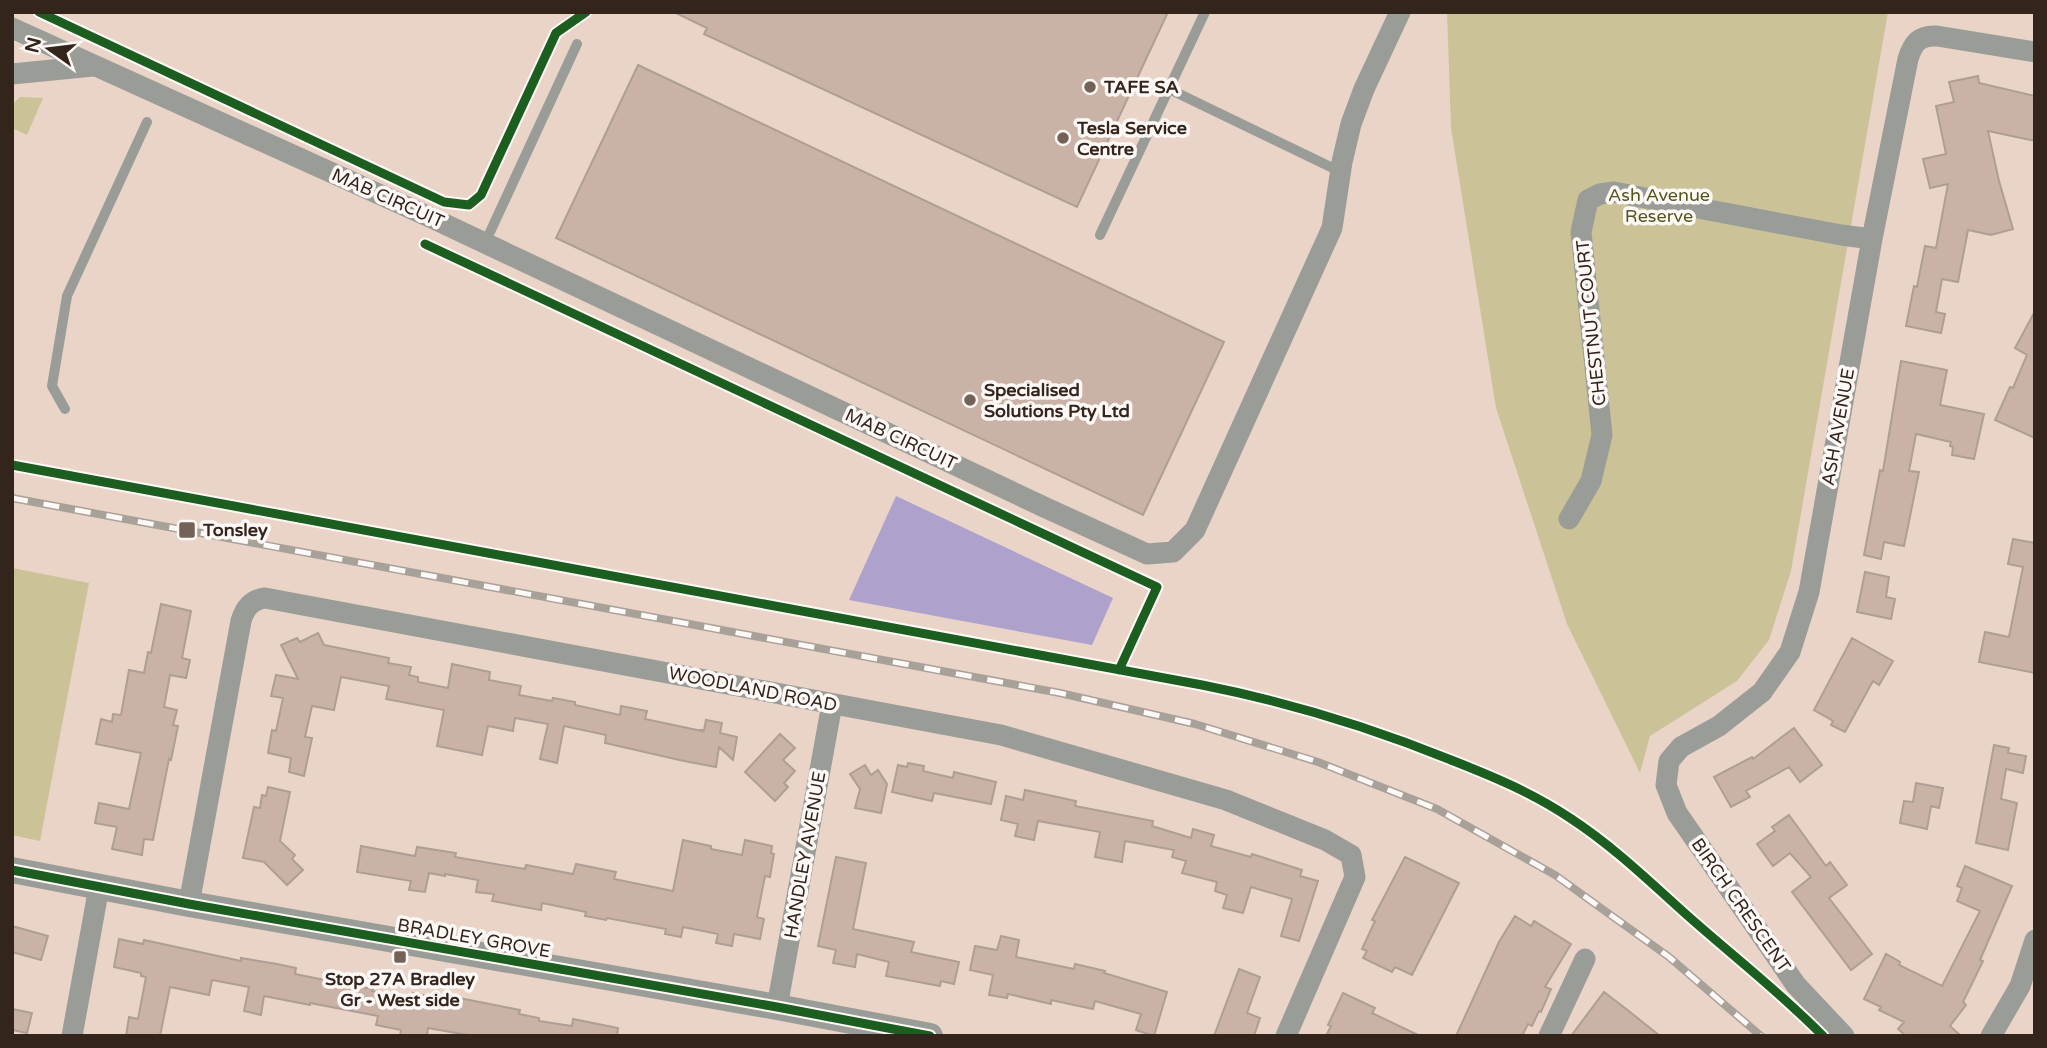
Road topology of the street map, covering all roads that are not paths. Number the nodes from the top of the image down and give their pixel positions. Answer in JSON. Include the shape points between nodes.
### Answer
{"nodes":[{"id":1,"x":1205,"y":12,"type":"edge"},
{"id":2,"x":1400,"y":12,"type":"edge"},
{"id":3,"x":12,"y":28,"type":"edge"},
{"id":4,"x":576,"y":44,"type":"dead end"},
{"id":5,"x":2035,"y":52,"type":"edge"},
{"id":6,"x":95,"y":66,"type":"junction"},
{"id":7,"x":12,"y":74,"type":"edge"},
{"id":8,"x":1169,"y":89,"type":"junction"},
{"id":9,"x":147,"y":122,"type":"dead end"},
{"id":10,"x":1341,"y":172,"type":"junction"},
{"id":11,"x":1100,"y":235,"type":"dead end"},
{"id":12,"x":1872,"y":239,"type":"junction"},
{"id":13,"x":485,"y":243,"type":"junction"},
{"id":14,"x":65,"y":409,"type":"dead end"},
{"id":15,"x":1569,"y":519,"type":"dead end"},
{"id":16,"x":832,"y":704,"type":"junction"},
{"id":17,"x":1669,"y":761,"type":"joint"},
{"id":18,"x":12,"y":870,"type":"edge"},
{"id":19,"x":99,"y":887,"type":"junction"},
{"id":20,"x":189,"y":904,"type":"junction"},
{"id":21,"x":2035,"y":940,"type":"edge"},
{"id":22,"x":1586,"y":959,"type":"dead end"},
{"id":23,"x":777,"y":1007,"type":"junction"},
{"id":24,"x":72,"y":1036,"type":"edge"},
{"id":25,"x":930,"y":1036,"type":"edge"},
{"id":26,"x":1286,"y":1036,"type":"edge"},
{"id":27,"x":1549,"y":1036,"type":"edge"},
{"id":28,"x":1844,"y":1036,"type":"edge"},
{"id":29,"x":1991,"y":1036,"type":"edge"}],
"edges":[{"from":1,"to":8,"type":"lane"},
{"from":2,"to":10,"type":"street","name":"MAB CIRCUIT","via":[[1351,124]]},
{"from":3,"to":6,"type":"street","name":"MAB CIRCUIT"},
{"from":4,"to":13,"type":"lane"},
{"from":5,"to":12,"type":"street","name":"ASH AVENUE","via":[[1937,36],[1918,40],[1908,59]]},
{"from":6,"to":7,"type":"street","name":"MAB CIRCUIT"},
{"from":6,"to":13,"type":"street","name":"MAB CIRCUIT"},
{"from":8,"to":10,"type":"lane"},
{"from":8,"to":11,"type":"lane"},
{"from":9,"to":14,"type":"lane","via":[[67,296],[52,386]]},
{"from":10,"to":13,"type":"street","name":"MAB CIRCUIT","via":[[1332,228],[1195,530],[1173,552],[1147,554],[1135,549]]},
{"from":12,"to":15,"type":"street","name":"CHESTNUT COURT","via":[[1614,192],[1588,200],[1581,232],[1602,435],[1591,481]]},
{"from":12,"to":17,"type":"street","name":"ASH AVENUE","via":[[1809,592],[1790,652],[1762,692],[1719,726],[1681,747]]},
{"from":16,"to":20,"type":"street","name":"WOODLAND ROAD","via":[[257,600],[244,611],[241,621]]},
{"from":16,"to":23,"type":"street","name":"HANDLEY AVENUE"},
{"from":16,"to":26,"type":"street","name":"WOODLAND ROAD","via":[[1001,735],[1226,800],[1351,855],[1355,877]]},
{"from":17,"to":28,"type":"street","name":"BIRCH CRESCENT","via":[[1666,785],[1677,813],[1796,985]]},
{"from":18,"to":19,"type":"street","name":"BRADLEY GROVE"},
{"from":19,"to":20,"type":"street","name":"BRADLEY GROVE"},
{"from":19,"to":24,"type":"street"},
{"from":20,"to":23,"type":"street","name":"BRADLEY GROVE"},
{"from":21,"to":29,"type":"street","via":[[2020,986]]},
{"from":22,"to":27,"type":"street"},
{"from":23,"to":25,"type":"street","name":"BRADLEY GROVE"}]}
